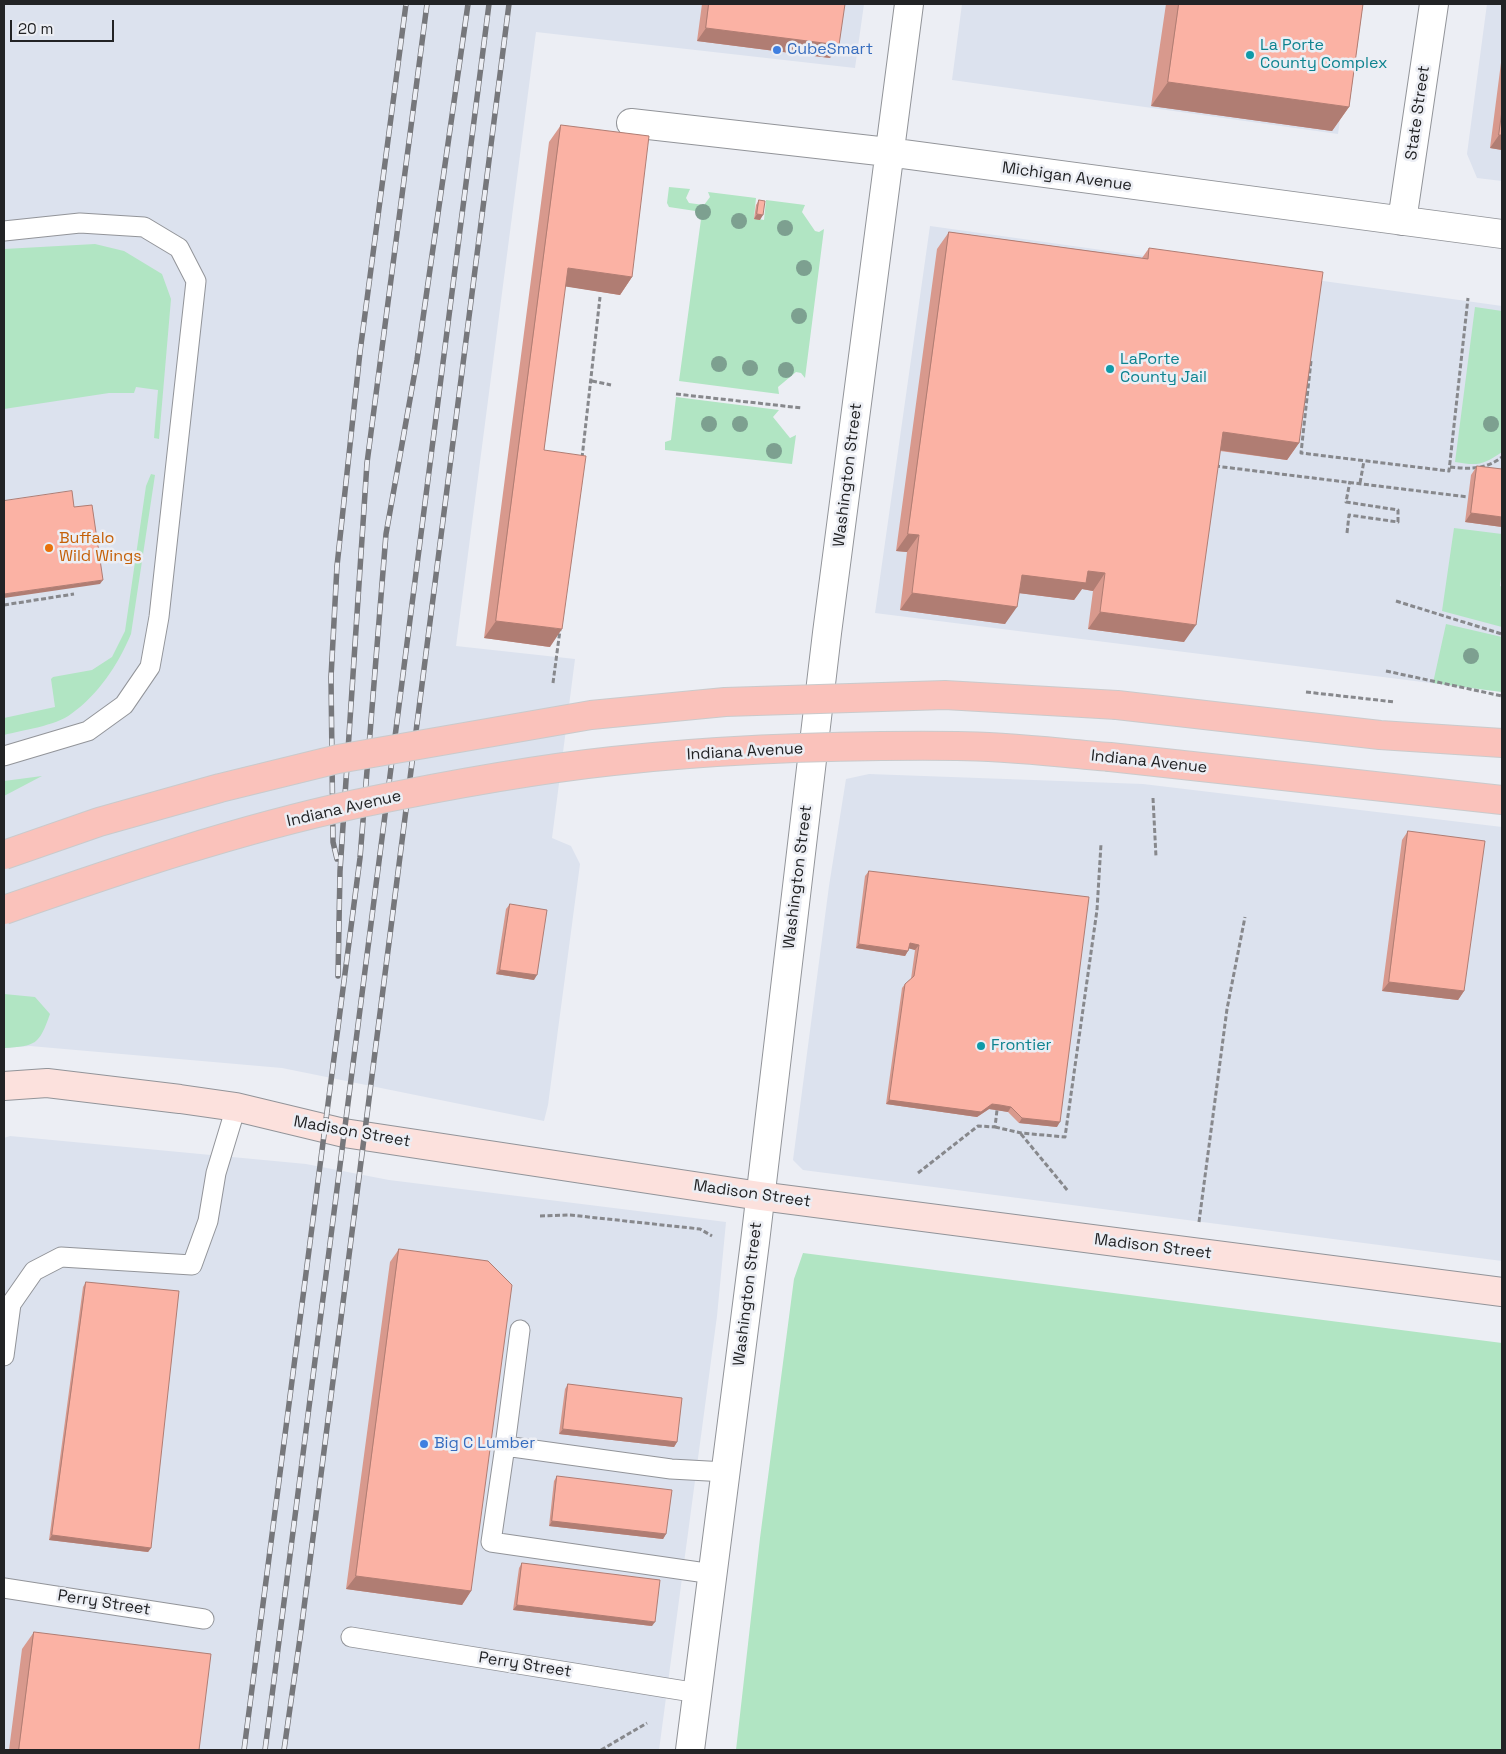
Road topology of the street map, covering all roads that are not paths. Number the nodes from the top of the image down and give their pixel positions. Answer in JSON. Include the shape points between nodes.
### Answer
{"nodes":[{"id":1,"x":909,"y":4,"type":"edge"},
{"id":2,"x":1434,"y":4,"type":"edge"},
{"id":3,"x":631,"y":123,"type":"dead end"},
{"id":4,"x":888,"y":152,"type":"junction"},
{"id":5,"x":1402,"y":222,"type":"junction"},
{"id":6,"x":4,"y":231,"type":"edge"},
{"id":7,"x":1502,"y":234,"type":"edge"},
{"id":8,"x":1502,"y":743,"type":"edge"},
{"id":9,"x":4,"y":756,"type":"edge"},
{"id":10,"x":1502,"y":800,"type":"edge"},
{"id":11,"x":4,"y":855,"type":"edge"},
{"id":12,"x":4,"y":910,"type":"edge"},
{"id":13,"x":4,"y":1086,"type":"edge"},
{"id":14,"x":236,"y":1107,"type":"junction"},
{"id":15,"x":760,"y":1196,"type":"junction"},
{"id":16,"x":1502,"y":1292,"type":"edge"},
{"id":17,"x":520,"y":1330,"type":"dead end"},
{"id":18,"x":4,"y":1356,"type":"edge"},
{"id":19,"x":505,"y":1446,"type":"junction"},
{"id":20,"x":726,"y":1472,"type":"junction"},
{"id":21,"x":713,"y":1574,"type":"junction"},
{"id":22,"x":4,"y":1588,"type":"edge"},
{"id":23,"x":204,"y":1619,"type":"dead end"},
{"id":24,"x":351,"y":1637,"type":"dead end"},
{"id":25,"x":698,"y":1693,"type":"junction"},
{"id":26,"x":690,"y":1750,"type":"edge"}],
"edges":[{"from":1,"to":4,"type":"street","name":"Washington Street"},
{"from":2,"to":5,"type":"street","name":"State Street"},
{"from":3,"to":4,"type":"street","name":"Michigan Avenue"},
{"from":4,"to":5,"type":"street","name":"Michigan Avenue"},
{"from":4,"to":15,"type":"street","name":"Washington Street"},
{"from":5,"to":7,"type":"street","name":"Michigan Avenue"},
{"from":6,"to":9,"type":"lane","via":[[80,223],[144,227],[179,248],[196,281],[159,617],[150,667],[124,705],[88,731]]},
{"from":8,"to":11,"type":"main road","bridge":true,"via":[[1380,735],[1117,705],[945,695],[725,702],[591,715],[338,759],[99,822]]},
{"from":10,"to":12,"type":"main road","name":"Indiana Avenue","bridge":true,"via":[[1110,757],[959,746],[747,750],[611,761],[465,783],[354,805],[242,833],[110,873]]},
{"from":13,"to":14,"type":"street","name":"Madison Street","via":[[47,1083]]},
{"from":14,"to":15,"type":"street","name":"Madison Street","via":[[344,1133]]},
{"from":14,"to":18,"type":"lane","via":[[216,1173],[208,1221],[192,1265],[61,1257],[34,1271],[12,1304]]},
{"from":15,"to":16,"type":"street","name":"Madison Street"},
{"from":15,"to":20,"type":"street","name":"Washington Street"},
{"from":17,"to":19,"type":"lane"},
{"from":19,"to":20,"type":"lane"},
{"from":19,"to":21,"type":"lane","via":[[491,1542]]},
{"from":20,"to":21,"type":"street","name":"Washington Street"},
{"from":21,"to":25,"type":"street","name":"Washington Street"},
{"from":22,"to":23,"type":"lane","name":"Perry Street"},
{"from":24,"to":25,"type":"lane","name":"Perry Street"},
{"from":25,"to":26,"type":"street","name":"Washington Street"}]}
